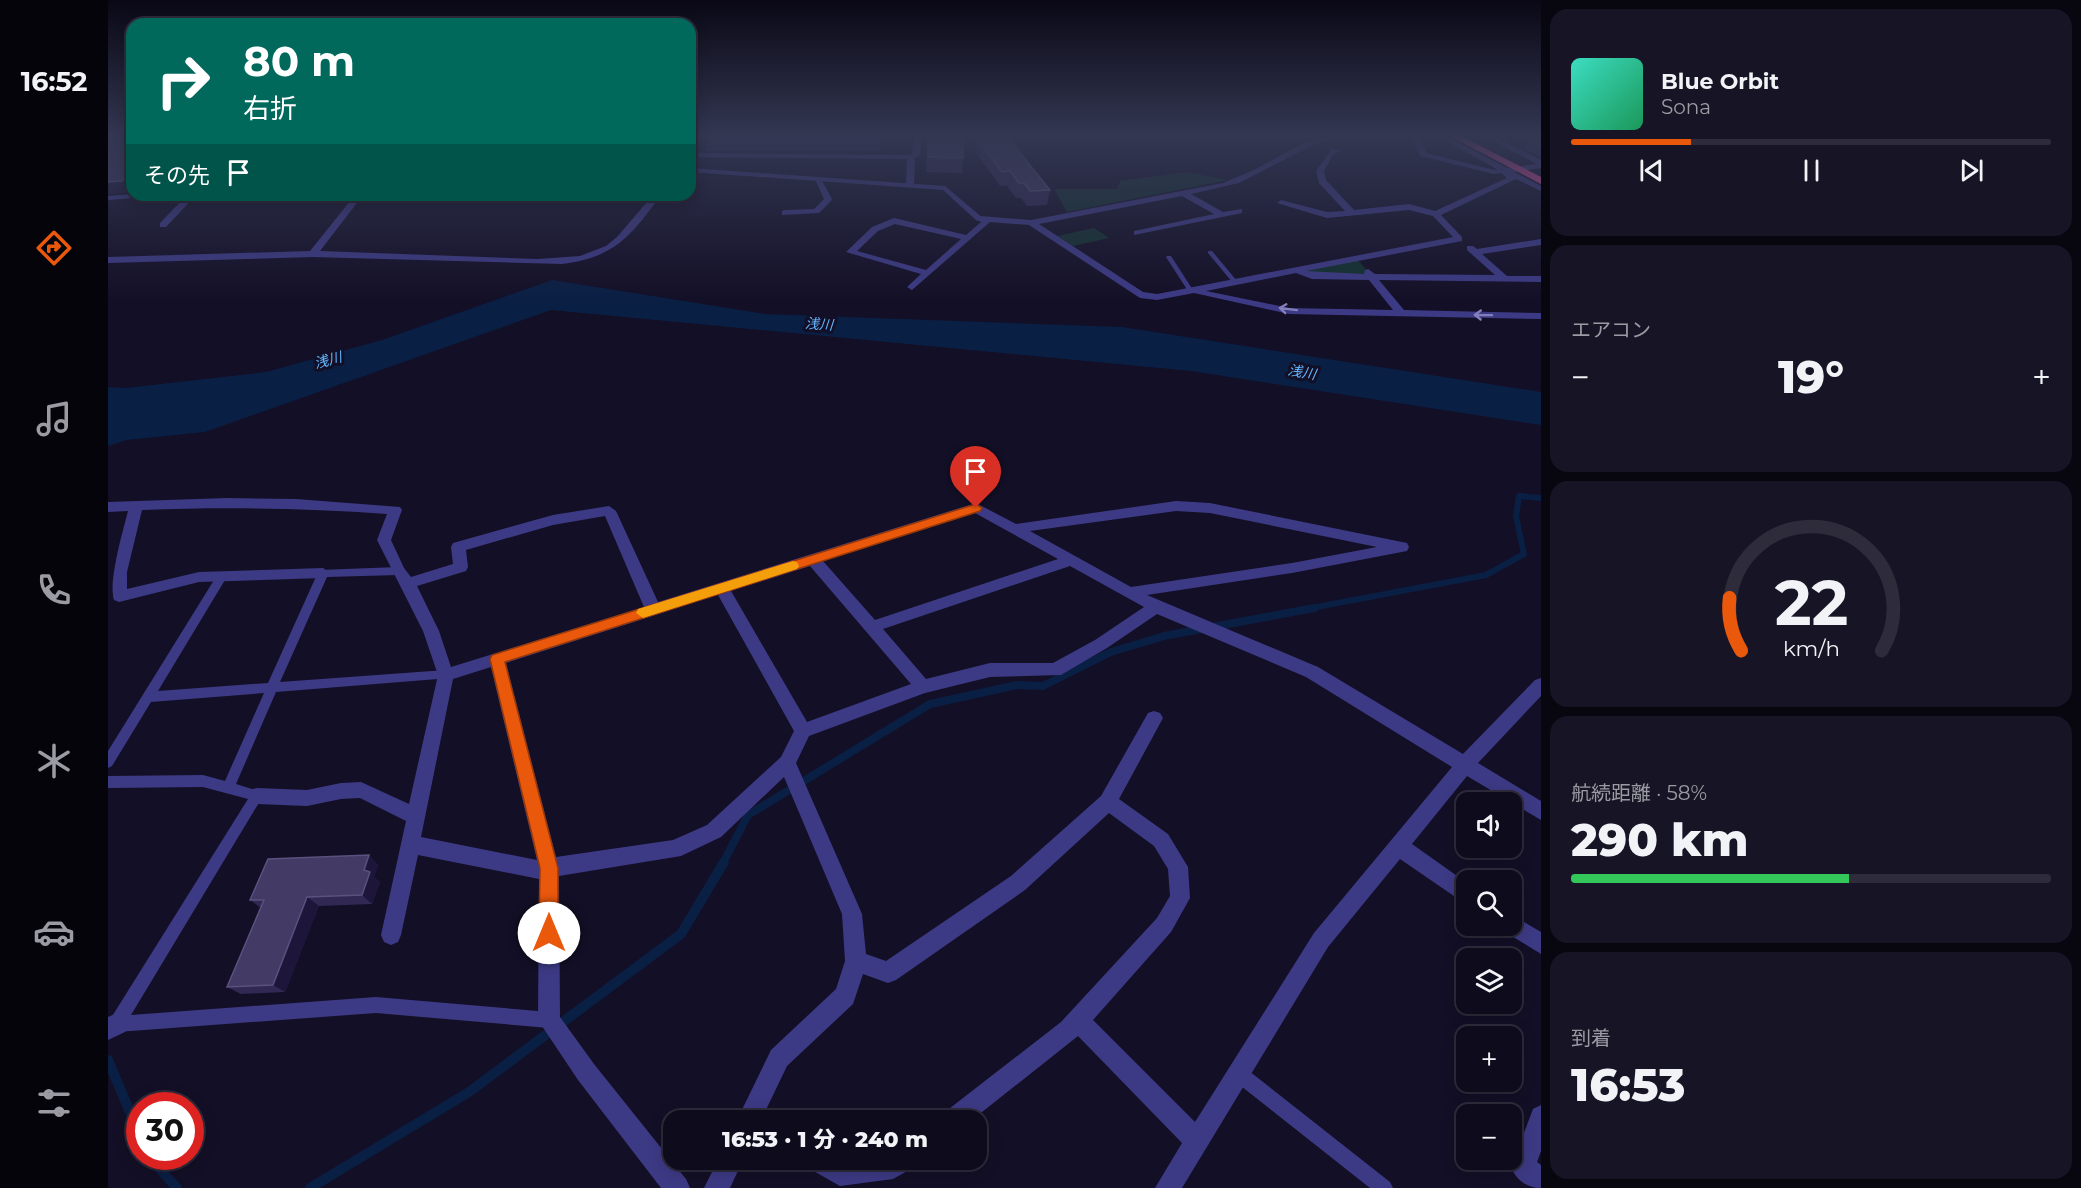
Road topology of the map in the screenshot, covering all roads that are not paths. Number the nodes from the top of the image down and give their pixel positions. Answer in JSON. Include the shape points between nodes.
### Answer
{"nodes":[{"id":1,"x":823,"y":189,"type":"edge"},
{"id":2,"x":947,"y":189,"type":"edge"},
{"id":3,"x":1201,"y":189,"type":"edge"},
{"id":4,"x":1330,"y":189,"type":"edge"},
{"id":5,"x":1489,"y":189,"type":"edge"},
{"id":6,"x":1183,"y":193,"type":"junction"},
{"id":7,"x":126,"y":197,"type":"edge"},
{"id":8,"x":108,"y":198,"type":"edge"},
{"id":9,"x":186,"y":201,"type":"edge"},
{"id":10,"x":353,"y":201,"type":"edge"},
{"id":11,"x":652,"y":201,"type":"edge"},
{"id":12,"x":1281,"y":203,"type":"dead end"},
{"id":13,"x":1239,"y":211,"type":"dead end"},
{"id":14,"x":1351,"y":212,"type":"junction"},
{"id":15,"x":785,"y":213,"type":"dead end"},
{"id":16,"x":1436,"y":214,"type":"junction"},
{"id":17,"x":1222,"y":215,"type":"junction"},
{"id":18,"x":983,"y":220,"type":"junction"},
{"id":19,"x":1031,"y":223,"type":"junction"},
{"id":20,"x":163,"y":225,"type":"dead end"},
{"id":21,"x":1137,"y":233,"type":"dead end"},
{"id":22,"x":968,"y":238,"type":"junction"},
{"id":23,"x":1460,"y":239,"type":"junction"},
{"id":24,"x":1541,"y":242,"type":"edge"},
{"id":25,"x":1210,"y":252,"type":"dead end"},
{"id":26,"x":1475,"y":252,"type":"junction"},
{"id":27,"x":313,"y":254,"type":"junction"},
{"id":28,"x":1169,"y":257,"type":"dead end"},
{"id":29,"x":1356,"y":258,"type":"junction"},
{"id":30,"x":108,"y":260,"type":"edge"},
{"id":31,"x":1295,"y":270,"type":"junction"},
{"id":32,"x":927,"y":273,"type":"junction"},
{"id":33,"x":1373,"y":277,"type":"junction"},
{"id":34,"x":1504,"y":278,"type":"junction"},
{"id":35,"x":1541,"y":279,"type":"edge"},
{"id":36,"x":1235,"y":282,"type":"junction"},
{"id":37,"x":912,"y":287,"type":"dead end"},
{"id":38,"x":1191,"y":290,"type":"junction"},
{"id":39,"x":1402,"y":314,"type":"junction"},
{"id":40,"x":1541,"y":316,"type":"edge"},
{"id":41,"x":136,"y":505,"type":"junction"},
{"id":42,"x":108,"y":507,"type":"edge"},
{"id":43,"x":1014,"y":529,"type":"junction"},
{"id":44,"x":813,"y":559,"type":"junction"},
{"id":45,"x":1072,"y":560,"type":"junction"},
{"id":46,"x":398,"y":571,"type":"junction"},
{"id":47,"x":114,"y":573,"type":"edge"},
{"id":48,"x":323,"y":573,"type":"junction"},
{"id":49,"x":223,"y":575,"type":"junction"},
{"id":50,"x":408,"y":583,"type":"junction"},
{"id":51,"x":722,"y":588,"type":"junction"},
{"id":52,"x":1132,"y":592,"type":"junction"},
{"id":53,"x":1156,"y":607,"type":"junction"},
{"id":54,"x":653,"y":609,"type":"junction"},
{"id":55,"x":872,"y":627,"type":"junction"},
{"id":56,"x":497,"y":659,"type":"junction"},
{"id":57,"x":446,"y":675,"type":"junction"},
{"id":58,"x":1541,"y":685,"type":"edge"},
{"id":59,"x":273,"y":687,"type":"junction"},
{"id":60,"x":923,"y":687,"type":"junction"},
{"id":61,"x":148,"y":697,"type":"junction"},
{"id":62,"x":1154,"y":718,"type":"dead end"},
{"id":63,"x":803,"y":730,"type":"junction"},
{"id":64,"x":108,"y":762,"type":"edge"},
{"id":65,"x":787,"y":763,"type":"junction"},
{"id":66,"x":1464,"y":766,"type":"junction"},
{"id":67,"x":108,"y":782,"type":"edge"},
{"id":68,"x":228,"y":788,"type":"junction"},
{"id":69,"x":257,"y":796,"type":"junction"},
{"id":70,"x":1108,"y":802,"type":"junction"},
{"id":71,"x":1541,"y":811,"type":"edge"},
{"id":72,"x":416,"y":817,"type":"junction"},
{"id":73,"x":411,"y":844,"type":"junction"},
{"id":74,"x":1397,"y":845,"type":"junction"},
{"id":75,"x":549,"y":868,"type":"junction"},
{"id":76,"x":1456,"y":887,"type":"edge"},
{"id":77,"x":1522,"y":932,"type":"edge"},
{"id":78,"x":391,"y":935,"type":"dead end"},
{"id":79,"x":1541,"y":944,"type":"edge"},
{"id":80,"x":855,"y":961,"type":"junction"},
{"id":81,"x":549,"y":1020,"type":"junction"},
{"id":82,"x":1078,"y":1020,"type":"junction"},
{"id":83,"x":112,"y":1026,"type":"edge"},
{"id":84,"x":1238,"y":1073,"type":"junction"},
{"id":85,"x":758,"y":1110,"type":"edge"},
{"id":86,"x":966,"y":1110,"type":"edge"},
{"id":87,"x":1541,"y":1117,"type":"edge"},
{"id":88,"x":1197,"y":1141,"type":"junction"},
{"id":89,"x":726,"y":1170,"type":"edge"},
{"id":90,"x":834,"y":1170,"type":"edge"},
{"id":91,"x":870,"y":1170,"type":"edge"},
{"id":92,"x":1541,"y":1180,"type":"edge"},
{"id":93,"x":677,"y":1188,"type":"edge"},
{"id":94,"x":717,"y":1188,"type":"edge"},
{"id":95,"x":1168,"y":1188,"type":"edge"},
{"id":96,"x":1384,"y":1188,"type":"edge"}],
"edges":[{"from":1,"to":15,"type":"street","via":[[828,199],[816,212]]},
{"from":2,"to":18,"type":"street"},
{"from":3,"to":6,"type":"street"},
{"from":4,"to":14,"type":"street"},
{"from":5,"to":16,"type":"street"},
{"from":6,"to":17,"type":"street"},
{"from":6,"to":19,"type":"street"},
{"from":7,"to":8,"type":"street"},
{"from":9,"to":20,"type":"street"},
{"from":10,"to":27,"type":"street"},
{"from":11,"to":27,"type":"street","via":[[617,244],[573,260]]},
{"from":12,"to":14,"type":"street","via":[[1327,214]]},
{"from":13,"to":17,"type":"street"},
{"from":14,"to":16,"type":"street","via":[[1409,207]]},
{"from":16,"to":23,"type":"street"},
{"from":17,"to":21,"type":"street"},
{"from":18,"to":19,"type":"street"},
{"from":18,"to":22,"type":"street"},
{"from":19,"to":38,"type":"street","via":[[1140,295],[1157,297]]},
{"from":22,"to":32,"type":"street"},
{"from":22,"to":32,"type":"street","via":[[894,221],[875,229],[851,252]]},
{"from":23,"to":26,"type":"street"},
{"from":23,"to":29,"type":"street"},
{"from":24,"to":26,"type":"street"},
{"from":25,"to":36,"type":"lane"},
{"from":26,"to":34,"type":"street"},
{"from":27,"to":30,"type":"street"},
{"from":28,"to":38,"type":"lane"},
{"from":29,"to":31,"type":"street"},
{"from":29,"to":33,"type":"street"},
{"from":31,"to":33,"type":"street","via":[[1312,276]]},
{"from":31,"to":36,"type":"street"},
{"from":32,"to":37,"type":"street"},
{"from":33,"to":34,"type":"street"},
{"from":33,"to":39,"type":"street"},
{"from":34,"to":35,"type":"street"},
{"from":36,"to":38,"type":"street"},
{"from":39,"to":38,"type":"street","one_way":true,"via":[[1289,310]]},
{"from":40,"to":39,"type":"street","one_way":true},
{"from":41,"to":42,"type":"street"},
{"from":41,"to":46,"type":"street","via":[[296,503],[396,510],[384,540]]},
{"from":41,"to":47,"type":"street"},
{"from":43,"to":44,"type":"street","via":[[976,508]]},
{"from":43,"to":45,"type":"street"},
{"from":43,"to":52,"type":"street","via":[[1176,506],[1210,508],[1402,547]]},
{"from":44,"to":51,"type":"street"},
{"from":44,"to":55,"type":"street"},
{"from":45,"to":52,"type":"street"},
{"from":45,"to":55,"type":"street"},
{"from":46,"to":48,"type":"lane"},
{"from":46,"to":50,"type":"street"},
{"from":47,"to":49,"type":"street","via":[[119,596]]},
{"from":48,"to":49,"type":"street"},
{"from":48,"to":59,"type":"lane"},
{"from":49,"to":61,"type":"lane"},
{"from":50,"to":54,"type":"street","via":[[461,567],[458,547],[553,520],[609,511]]},
{"from":50,"to":57,"type":"street"},
{"from":51,"to":54,"type":"street"},
{"from":51,"to":63,"type":"street"},
{"from":52,"to":53,"type":"street"},
{"from":53,"to":60,"type":"street","via":[[1055,670],[990,670]]},
{"from":53,"to":66,"type":"street","via":[[1312,672]]},
{"from":54,"to":56,"type":"street"},
{"from":55,"to":60,"type":"street"},
{"from":56,"to":57,"type":"street"},
{"from":56,"to":75,"type":"street"},
{"from":57,"to":59,"type":"lane"},
{"from":57,"to":72,"type":"street"},
{"from":58,"to":66,"type":"street"},
{"from":59,"to":61,"type":"lane"},
{"from":59,"to":68,"type":"lane"},
{"from":60,"to":63,"type":"street"},
{"from":61,"to":64,"type":"lane"},
{"from":62,"to":70,"type":"street"},
{"from":63,"to":65,"type":"street"},
{"from":65,"to":75,"type":"street","via":[[714,831],[674,849]]},
{"from":65,"to":80,"type":"street","via":[[852,914]]},
{"from":66,"to":71,"type":"street"},
{"from":66,"to":74,"type":"street"},
{"from":67,"to":68,"type":"lane","via":[[202,781]]},
{"from":68,"to":69,"type":"lane"},
{"from":69,"to":72,"type":"street","via":[[307,798],[361,790]]},
{"from":69,"to":83,"type":"lane"},
{"from":70,"to":80,"type":"street","via":[[1018,883],[888,972]]},
{"from":70,"to":82,"type":"street","via":[[1161,840],[1178,867],[1180,898],[1164,925]]},
{"from":72,"to":73,"type":"street"},
{"from":73,"to":75,"type":"street","via":[[534,870]]},
{"from":73,"to":78,"type":"street"},
{"from":74,"to":76,"type":"street"},
{"from":74,"to":84,"type":"street","via":[[1321,940]]},
{"from":75,"to":81,"type":"street"},
{"from":77,"to":79,"type":"street"},
{"from":80,"to":85,"type":"street","via":[[845,996],[779,1058]]},
{"from":81,"to":83,"type":"lane","via":[[376,1005]]},
{"from":81,"to":93,"type":"street"},
{"from":82,"to":86,"type":"street"},
{"from":82,"to":88,"type":"street"},
{"from":84,"to":88,"type":"street"},
{"from":84,"to":96,"type":"lane"},
{"from":87,"to":92,"type":"street","via":[[1523,1167]]},
{"from":88,"to":95,"type":"street"},
{"from":89,"to":94,"type":"street"},
{"from":90,"to":91,"type":"street","via":[[840,1174]]}]}
